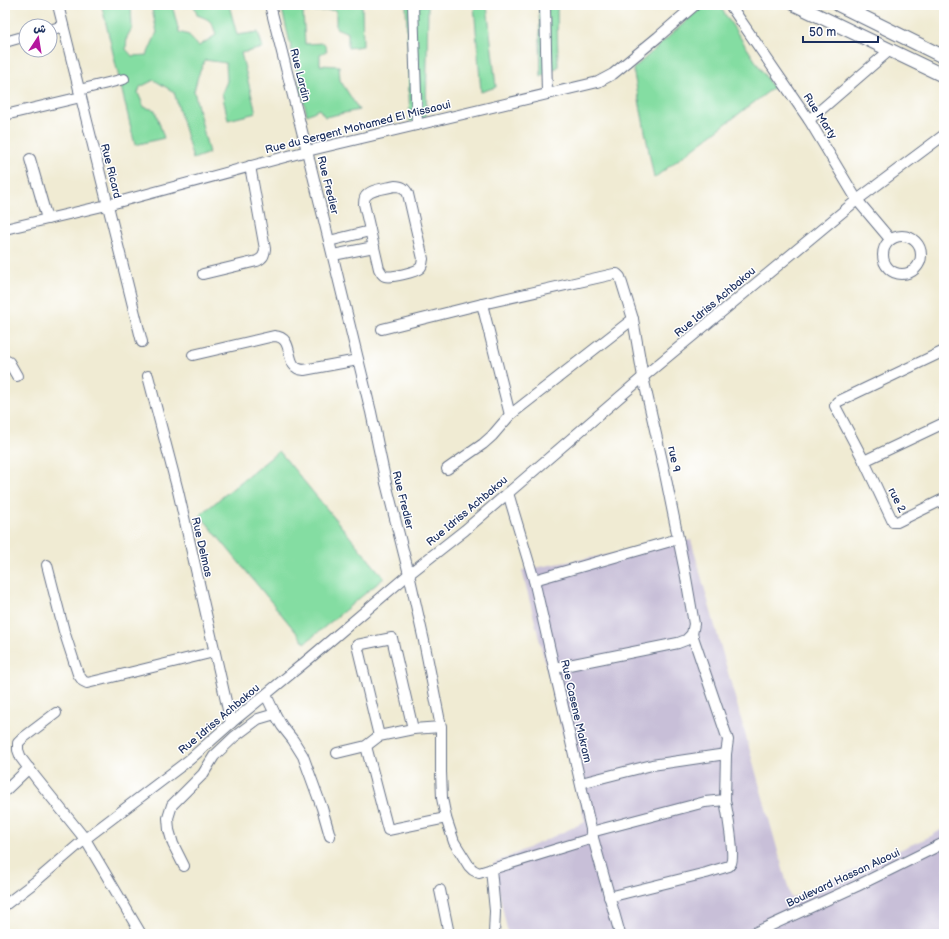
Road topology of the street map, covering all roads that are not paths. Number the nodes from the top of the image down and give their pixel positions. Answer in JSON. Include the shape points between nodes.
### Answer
{"nodes":[{"id":1,"x":58,"y":5,"type":"edge"},
{"id":2,"x":270,"y":5,"type":"edge"},
{"id":3,"x":413,"y":5,"type":"edge"},
{"id":4,"x":545,"y":5,"type":"edge"},
{"id":5,"x":695,"y":5,"type":"edge"},
{"id":6,"x":730,"y":5,"type":"edge"},
{"id":7,"x":796,"y":5,"type":"edge"},
{"id":8,"x":839,"y":5,"type":"edge"},
{"id":9,"x":63,"y":26,"type":"junction"},
{"id":10,"x":58,"y":28,"type":"edge"},
{"id":11,"x":18,"y":38,"type":"edge"},
{"id":12,"x":5,"y":42,"type":"edge"},
{"id":13,"x":890,"y":50,"type":"junction"},
{"id":14,"x":944,"y":57,"type":"edge"},
{"id":15,"x":944,"y":76,"type":"edge"},
{"id":16,"x":124,"y":79,"type":"dead end"},
{"id":17,"x":80,"y":93,"type":"junction"},
{"id":18,"x":548,"y":94,"type":"junction"},
{"id":19,"x":5,"y":115,"type":"edge"},
{"id":20,"x":809,"y":120,"type":"junction"},
{"id":21,"x":417,"y":124,"type":"junction"},
{"id":22,"x":944,"y":135,"type":"edge"},
{"id":23,"x":307,"y":151,"type":"junction"},
{"id":24,"x":30,"y":159,"type":"dead end"},
{"id":25,"x":250,"y":166,"type":"junction"},
{"id":26,"x":857,"y":200,"type":"junction"},
{"id":27,"x":107,"y":205,"type":"junction"},
{"id":28,"x":47,"y":219,"type":"junction"},
{"id":29,"x":5,"y":229,"type":"edge"},
{"id":30,"x":370,"y":231,"type":"junction"},
{"id":31,"x":890,"y":239,"type":"dead end"},
{"id":32,"x":329,"y":241,"type":"junction"},
{"id":33,"x":374,"y":247,"type":"junction"},
{"id":34,"x":333,"y":255,"type":"junction"},
{"id":35,"x":203,"y":274,"type":"dead end"},
{"id":36,"x":482,"y":304,"type":"junction"},
{"id":37,"x":633,"y":319,"type":"junction"},
{"id":38,"x":382,"y":329,"type":"dead end"},
{"id":39,"x":142,"y":342,"type":"dead end"},
{"id":40,"x":944,"y":351,"type":"edge"},
{"id":41,"x":193,"y":355,"type":"dead end"},
{"id":42,"x":5,"y":360,"type":"edge"},
{"id":43,"x":358,"y":360,"type":"junction"},
{"id":44,"x":17,"y":376,"type":"dead end"},
{"id":45,"x":148,"y":376,"type":"dead end"},
{"id":46,"x":643,"y":377,"type":"junction"},
{"id":47,"x":510,"y":415,"type":"junction"},
{"id":48,"x":944,"y":423,"type":"edge"},
{"id":49,"x":864,"y":461,"type":"junction"},
{"id":50,"x":447,"y":469,"type":"dead end"},
{"id":51,"x":508,"y":493,"type":"junction"},
{"id":52,"x":944,"y":499,"type":"edge"},
{"id":53,"x":678,"y":539,"type":"junction"},
{"id":54,"x":47,"y":565,"type":"dead end"},
{"id":55,"x":409,"y":574,"type":"junction"},
{"id":56,"x":534,"y":580,"type":"junction"},
{"id":57,"x":692,"y":634,"type":"junction"},
{"id":58,"x":214,"y":652,"type":"junction"},
{"id":59,"x":554,"y":668,"type":"junction"},
{"id":60,"x":266,"y":695,"type":"junction"},
{"id":61,"x":56,"y":713,"type":"dead end"},
{"id":62,"x":275,"y":714,"type":"junction"},
{"id":63,"x":231,"y":723,"type":"junction"},
{"id":64,"x":441,"y":727,"type":"junction"},
{"id":65,"x":413,"y":729,"type":"junction"},
{"id":66,"x":379,"y":736,"type":"junction"},
{"id":67,"x":366,"y":746,"type":"junction"},
{"id":68,"x":336,"y":753,"type":"dead end"},
{"id":69,"x":726,"y":754,"type":"junction"},
{"id":70,"x":29,"y":768,"type":"junction"},
{"id":71,"x":580,"y":783,"type":"junction"},
{"id":72,"x":5,"y":791,"type":"edge"},
{"id":73,"x":725,"y":800,"type":"junction"},
{"id":74,"x":446,"y":818,"type":"junction"},
{"id":75,"x":592,"y":835,"type":"junction"},
{"id":76,"x":330,"y":836,"type":"dead end"},
{"id":77,"x":85,"y":839,"type":"junction"},
{"id":78,"x":944,"y":844,"type":"edge"},
{"id":79,"x":184,"y":866,"type":"dead end"},
{"id":80,"x":492,"y":869,"type":"junction"},
{"id":81,"x":440,"y":890,"type":"dead end"},
{"id":82,"x":610,"y":897,"type":"junction"},
{"id":83,"x":5,"y":905,"type":"edge"},
{"id":84,"x":764,"y":932,"type":"edge"},
{"id":85,"x":141,"y":934,"type":"edge"},
{"id":86,"x":449,"y":934,"type":"edge"},
{"id":87,"x":494,"y":934,"type":"edge"},
{"id":88,"x":620,"y":934,"type":"edge"},
{"id":89,"x":752,"y":934,"type":"edge"}],
"edges":[{"from":1,"to":9,"type":"street","name":"Rue Ricard"},
{"from":2,"to":23,"type":"street","name":"Rue Lardin"},
{"from":3,"to":21,"type":"street"},
{"from":4,"to":18,"type":"street"},
{"from":5,"to":18,"type":"street","name":"Rue du Sergent Mohamed El Missaoui","via":[[613,74],[598,82]]},
{"from":6,"to":20,"type":"street","name":"Rue Marty"},
{"from":7,"to":13,"type":"main road"},
{"from":8,"to":14,"type":"main road"},
{"from":9,"to":10,"type":"street"},
{"from":9,"to":17,"type":"street","name":"Rue Ricard"},
{"from":11,"to":12,"type":"street"},
{"from":13,"to":15,"type":"main road"},
{"from":13,"to":20,"type":"street"},
{"from":16,"to":17,"type":"street"},
{"from":17,"to":19,"type":"street"},
{"from":17,"to":27,"type":"street","name":"Rue Ricard"},
{"from":18,"to":21,"type":"street","name":"Rue du Sergent Mohamed El Missaoui"},
{"from":20,"to":26,"type":"street","name":"Rue Marty"},
{"from":21,"to":23,"type":"street","name":"Rue du Sergent Mohamed El Missaoui"},
{"from":22,"to":26,"type":"street","name":"Rue Idriss Achbakou"},
{"from":23,"to":25,"type":"street","name":"Rue du Sergent Mohamed El Missaoui"},
{"from":23,"to":32,"type":"street","name":"Rue Fredier"},
{"from":24,"to":28,"type":"street"},
{"from":25,"to":27,"type":"street","name":"Rue du Sergent Mohamed El Missaoui"},
{"from":25,"to":35,"type":"street","via":[[264,255],[257,261]]},
{"from":26,"to":31,"type":"street","name":"Rue Marty"},
{"from":26,"to":46,"type":"street","name":"Rue Idriss Achbakou"},
{"from":27,"to":28,"type":"street","name":"Rue du Sergent Mohamed El Missaoui"},
{"from":27,"to":39,"type":"street","name":"Rue Ricard"},
{"from":28,"to":29,"type":"street","name":"Rue du Sergent Mohamed El Missaoui"},
{"from":30,"to":32,"type":"street"},
{"from":30,"to":33,"type":"street"},
{"from":30,"to":33,"type":"street","via":[[364,204],[367,194],[395,186],[405,189],[423,259],[420,269],[386,276],[379,269]]},
{"from":32,"to":34,"type":"street","name":"Rue Fredier"},
{"from":33,"to":34,"type":"street"},
{"from":34,"to":43,"type":"street","name":"Rue Fredier"},
{"from":36,"to":37,"type":"street","name":"rue 9","via":[[617,274]]},
{"from":36,"to":38,"type":"street"},
{"from":36,"to":47,"type":"street"},
{"from":37,"to":46,"type":"street","name":"rue 9"},
{"from":37,"to":47,"type":"street"},
{"from":40,"to":49,"type":"street","via":[[837,402],[835,406]]},
{"from":41,"to":43,"type":"street","via":[[279,336],[284,339],[292,363],[299,370]]},
{"from":42,"to":44,"type":"street"},
{"from":43,"to":55,"type":"street","name":"Rue Fredier"},
{"from":45,"to":58,"type":"street","name":"Rue Delmas","via":[[178,491]]},
{"from":46,"to":51,"type":"street","name":"Rue Idriss Achbakou"},
{"from":46,"to":53,"type":"street","name":"rue 9"},
{"from":47,"to":50,"type":"street","via":[[483,444]]},
{"from":48,"to":49,"type":"street"},
{"from":49,"to":52,"type":"street","name":"rue 2","via":[[893,522]]},
{"from":51,"to":55,"type":"street","name":"Rue Idriss Achbakou"},
{"from":51,"to":56,"type":"street","name":"Rue Casene Makram"},
{"from":53,"to":56,"type":"street"},
{"from":53,"to":57,"type":"street","name":"rue 9","via":[[694,624]]},
{"from":54,"to":58,"type":"street","via":[[64,631],[78,674],[83,681],[100,680]]},
{"from":55,"to":60,"type":"street","name":"Rue Idriss Achbakou"},
{"from":55,"to":64,"type":"street","name":"Rue Fredier"},
{"from":56,"to":59,"type":"street","name":"Rue Casene Makram"},
{"from":57,"to":59,"type":"street","via":[[678,643]]},
{"from":57,"to":69,"type":"street","name":"rue 9","via":[[728,740]]},
{"from":58,"to":63,"type":"street","name":"Rue Delmas"},
{"from":59,"to":71,"type":"street","name":"Rue Casene Makram"},
{"from":60,"to":62,"type":"street"},
{"from":60,"to":63,"type":"street","name":"Rue Idriss Achbakou"},
{"from":61,"to":70,"type":"street","via":[[18,743],[21,758]]},
{"from":62,"to":76,"type":"street","via":[[303,756]]},
{"from":62,"to":79,"type":"street","via":[[258,719],[234,737],[214,756],[203,774],[172,805],[168,818],[169,830]]},
{"from":63,"to":77,"type":"street","name":"Rue Idriss Achbakou","via":[[189,760]]},
{"from":64,"to":65,"type":"street"},
{"from":64,"to":74,"type":"street","name":"Rue Fredier","via":[[442,798]]},
{"from":65,"to":66,"type":"street"},
{"from":65,"to":66,"type":"street","via":[[392,638],[357,645]]},
{"from":66,"to":67,"type":"street"},
{"from":67,"to":68,"type":"street"},
{"from":67,"to":74,"type":"street","via":[[388,830]]},
{"from":69,"to":71,"type":"street","via":[[652,765]]},
{"from":69,"to":73,"type":"street","name":"rue 9"},
{"from":70,"to":72,"type":"street"},
{"from":70,"to":77,"type":"street"},
{"from":71,"to":75,"type":"street","name":"Rue Casene Makram"},
{"from":73,"to":75,"type":"street","via":[[705,802]]},
{"from":73,"to":82,"type":"street","name":"rue 9","via":[[731,840],[732,858],[729,866]]},
{"from":74,"to":80,"type":"street","name":"Rue Fredier","via":[[454,842],[468,866],[478,873]]},
{"from":75,"to":80,"type":"street"},
{"from":75,"to":82,"type":"street","name":"Rue Casene Makram"},
{"from":77,"to":83,"type":"street","name":"Rue Idriss Achbakou"},
{"from":77,"to":85,"type":"street"},
{"from":78,"to":84,"type":"street","name":"Boulevard Hassan Alaoui"},
{"from":80,"to":87,"type":"street"},
{"from":81,"to":86,"type":"street"},
{"from":82,"to":88,"type":"street","name":"Rue Casene Makram"},
{"from":84,"to":89,"type":"street","name":"Boulevard Hassan Alaoui"}]}
